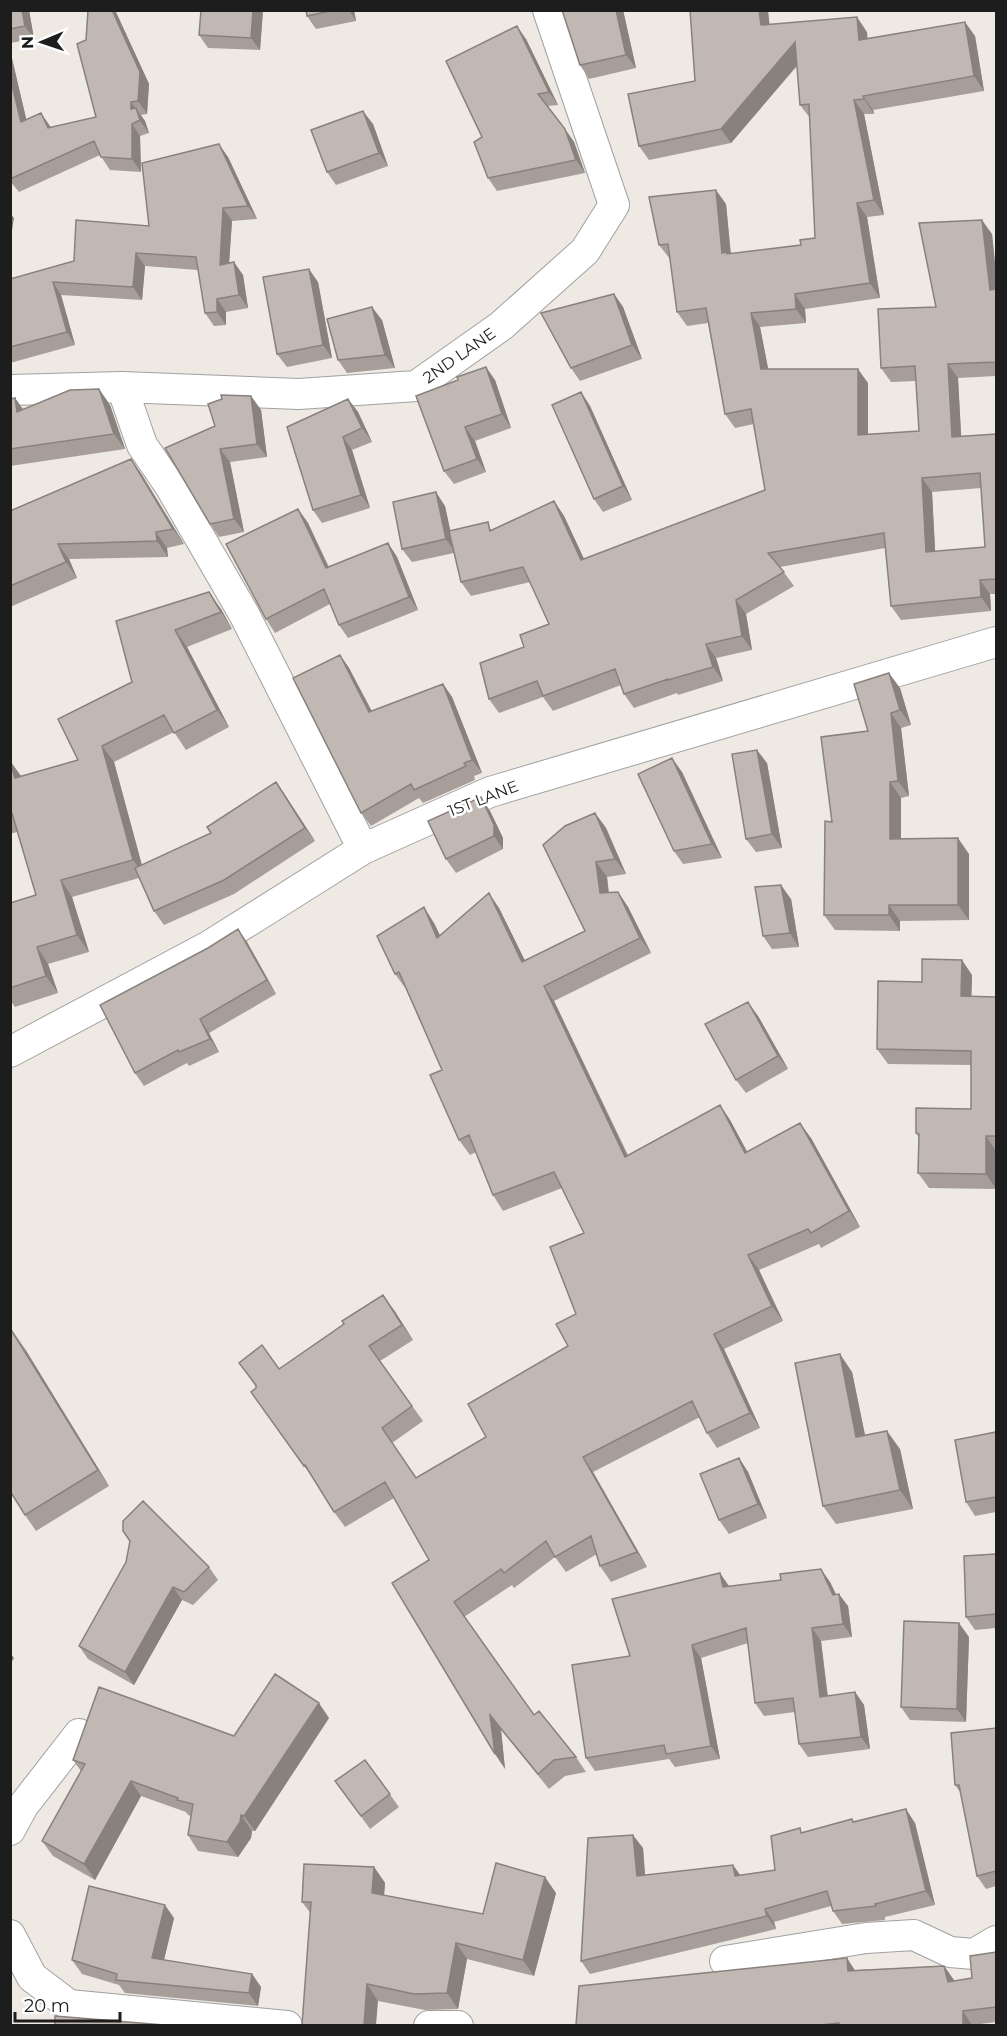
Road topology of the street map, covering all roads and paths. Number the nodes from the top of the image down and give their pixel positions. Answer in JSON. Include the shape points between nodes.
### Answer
{"nodes":[{"id":1,"x":548,"y":10,"type":"edge"},
{"id":2,"x":122,"y":387,"type":"junction"},
{"id":3,"x":10,"y":390,"type":"edge"},
{"id":4,"x":996,"y":642,"type":"edge"},
{"id":5,"x":363,"y":849,"type":"junction"},
{"id":6,"x":10,"y":1052,"type":"edge"},
{"id":7,"x":79,"y":1734,"type":"dead end"},
{"id":8,"x":10,"y":1830,"type":"edge"},
{"id":9,"x":10,"y":1935,"type":"edge"},
{"id":10,"x":996,"y":1941,"type":"edge"},
{"id":11,"x":725,"y":1961,"type":"dead end"},
{"id":12,"x":287,"y":2025,"type":"edge"},
{"id":13,"x":429,"y":2025,"type":"edge"},
{"id":14,"x":458,"y":2025,"type":"edge"}],
"edges":[{"from":1,"to":2,"type":"street","name":"2ND LANE","via":[[614,205],[585,251],[501,326],[416,386],[299,394]]},
{"from":2,"to":3,"type":"street","name":"2ND LANE"},
{"from":2,"to":5,"type":"street","via":[[142,444],[244,614]]},
{"from":4,"to":5,"type":"street","name":"1ST LANE","via":[[490,792]]},
{"from":5,"to":6,"type":"street","name":"1ST LANE","via":[[209,946]]},
{"from":7,"to":8,"type":"street","via":[[23,1806]]},
{"from":9,"to":12,"type":"street","via":[[32,1977],[69,2005]]},
{"from":10,"to":11,"type":"street","via":[[974,1954],[950,1952],[914,1935],[875,1937]]},
{"from":13,"to":14,"type":"street"}]}
